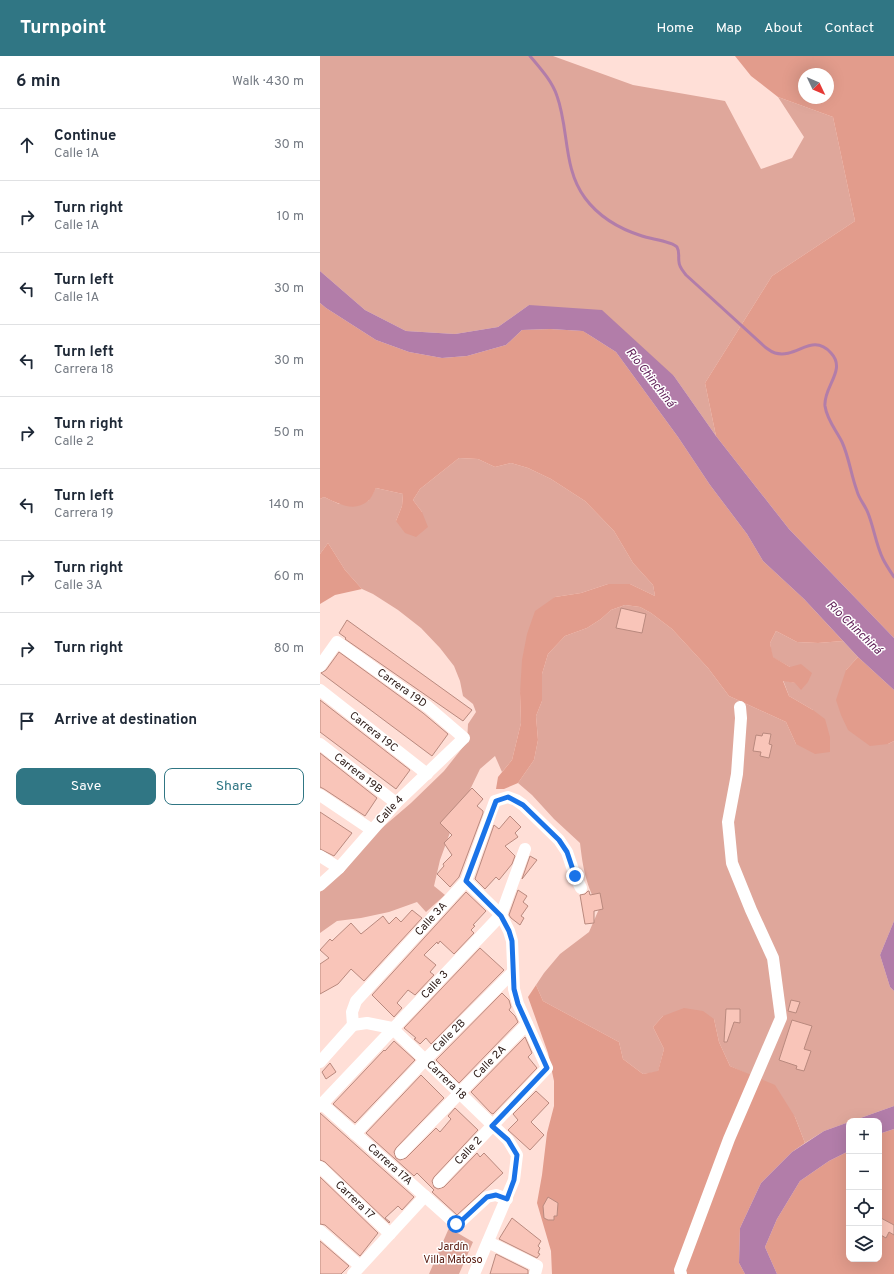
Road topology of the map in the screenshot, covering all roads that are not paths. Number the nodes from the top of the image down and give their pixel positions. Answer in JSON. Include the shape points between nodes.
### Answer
{"nodes":[{"id":1,"x":320,"y":666,"type":"edge"},
{"id":2,"x":320,"y":690,"type":"edge"},
{"id":3,"x":740,"y":707,"type":"dead end"},
{"id":4,"x":464,"y":738,"type":"joint"},
{"id":5,"x":320,"y":744,"type":"edge"},
{"id":6,"x":427,"y":774,"type":"junction"},
{"id":7,"x":320,"y":795,"type":"edge"},
{"id":8,"x":396,"y":803,"type":"junction"},
{"id":9,"x":372,"y":830,"type":"junction"},
{"id":10,"x":525,"y":849,"type":"dead end"},
{"id":11,"x":320,"y":856,"type":"edge"},
{"id":12,"x":339,"y":868,"type":"junction"},
{"id":13,"x":466,"y":881,"type":"junction"},
{"id":14,"x":320,"y":885,"type":"edge"},
{"id":15,"x":581,"y":888,"type":"dead end"},
{"id":16,"x":501,"y":916,"type":"junction"},
{"id":17,"x":512,"y":973,"type":"junction"},
{"id":18,"x":527,"y":1024,"type":"junction"},
{"id":19,"x":353,"y":1025,"type":"junction"},
{"id":20,"x":392,"y":1028,"type":"junction"},
{"id":21,"x":425,"y":1060,"type":"junction"},
{"id":22,"x":320,"y":1062,"type":"edge"},
{"id":23,"x":460,"y":1093,"type":"junction"},
{"id":24,"x":321,"y":1105,"type":"edge"},
{"id":25,"x":492,"y":1126,"type":"junction"},
{"id":26,"x":355,"y":1134,"type":"junction"},
{"id":27,"x":401,"y":1153,"type":"dead end"},
{"id":28,"x":320,"y":1167,"type":"edge"},
{"id":29,"x":439,"y":1182,"type":"dead end"},
{"id":30,"x":425,"y":1196,"type":"junction"},
{"id":31,"x":507,"y":1199,"type":"junction"},
{"id":32,"x":320,"y":1231,"type":"edge"},
{"id":33,"x":390,"y":1234,"type":"junction"},
{"id":34,"x":488,"y":1242,"type":"junction"},
{"id":35,"x":356,"y":1270,"type":"edge"},
{"id":36,"x":536,"y":1270,"type":"edge"},
{"id":37,"x":474,"y":1274,"type":"edge"},
{"id":38,"x":681,"y":1274,"type":"edge"}],
"edges":[{"from":1,"to":4,"type":"street","name":"Carrera 19D","via":[[337,642],[428,708]]},
{"from":2,"to":6,"type":"street","name":"Carrera 19C"},
{"from":3,"to":38,"type":"street","via":[[738,774],[728,822],[732,863],[774,958],[781,1018],[729,1139],[680,1270]]},
{"from":4,"to":6,"type":"street","name":"Calle 4"},
{"from":5,"to":8,"type":"street","name":"Carrera 19B"},
{"from":6,"to":8,"type":"street","name":"Calle 4"},
{"from":7,"to":9,"type":"street"},
{"from":8,"to":9,"type":"street","name":"Calle 4"},
{"from":9,"to":12,"type":"street","name":"Calle 4"},
{"from":10,"to":16,"type":"street","name":"Calle 3"},
{"from":11,"to":12,"type":"street"},
{"from":12,"to":14,"type":"street","name":"Calle 4"},
{"from":13,"to":15,"type":"street","name":"Calle 3A","via":[[496,801],[508,797],[523,805],[559,840],[567,852]]},
{"from":13,"to":16,"type":"street"},
{"from":13,"to":19,"type":"street","name":"Calle 3A","via":[[356,1001],[352,1012]]},
{"from":16,"to":17,"type":"street","via":[[512,941]]},
{"from":16,"to":20,"type":"street","name":"Calle 3"},
{"from":17,"to":18,"type":"street","via":[[518,1004]]},
{"from":17,"to":21,"type":"street","name":"Calle 2B"},
{"from":18,"to":23,"type":"street","name":"Calle 2A"},
{"from":18,"to":25,"type":"street","name":"Calle 2","via":[[547,1068]]},
{"from":19,"to":20,"type":"street","via":[[367,1023]]},
{"from":19,"to":22,"type":"street"},
{"from":20,"to":21,"type":"street","name":"Carrera 18"},
{"from":20,"to":24,"type":"street","name":"Calle 3"},
{"from":21,"to":23,"type":"street","name":"Carrera 18"},
{"from":21,"to":26,"type":"street","name":"Calle 2B"},
{"from":23,"to":25,"type":"street","name":"Carrera 18"},
{"from":23,"to":27,"type":"street","name":"Calle 2A"},
{"from":24,"to":26,"type":"street","name":"Carrera 17A"},
{"from":25,"to":29,"type":"street","name":"Calle 2"},
{"from":25,"to":31,"type":"street","name":"Carrera 18","via":[[508,1140],[517,1155],[514,1180]]},
{"from":26,"to":30,"type":"street","name":"Carrera 17A"},
{"from":28,"to":33,"type":"street","name":"Carrera 17"},
{"from":30,"to":31,"type":"street","name":"Carrera 17A","via":[[456,1224],[487,1197],[496,1195]]},
{"from":30,"to":33,"type":"street"},
{"from":31,"to":34,"type":"street"},
{"from":32,"to":35,"type":"street"},
{"from":33,"to":35,"type":"street"},
{"from":34,"to":36,"type":"street"},
{"from":34,"to":37,"type":"street"}]}
